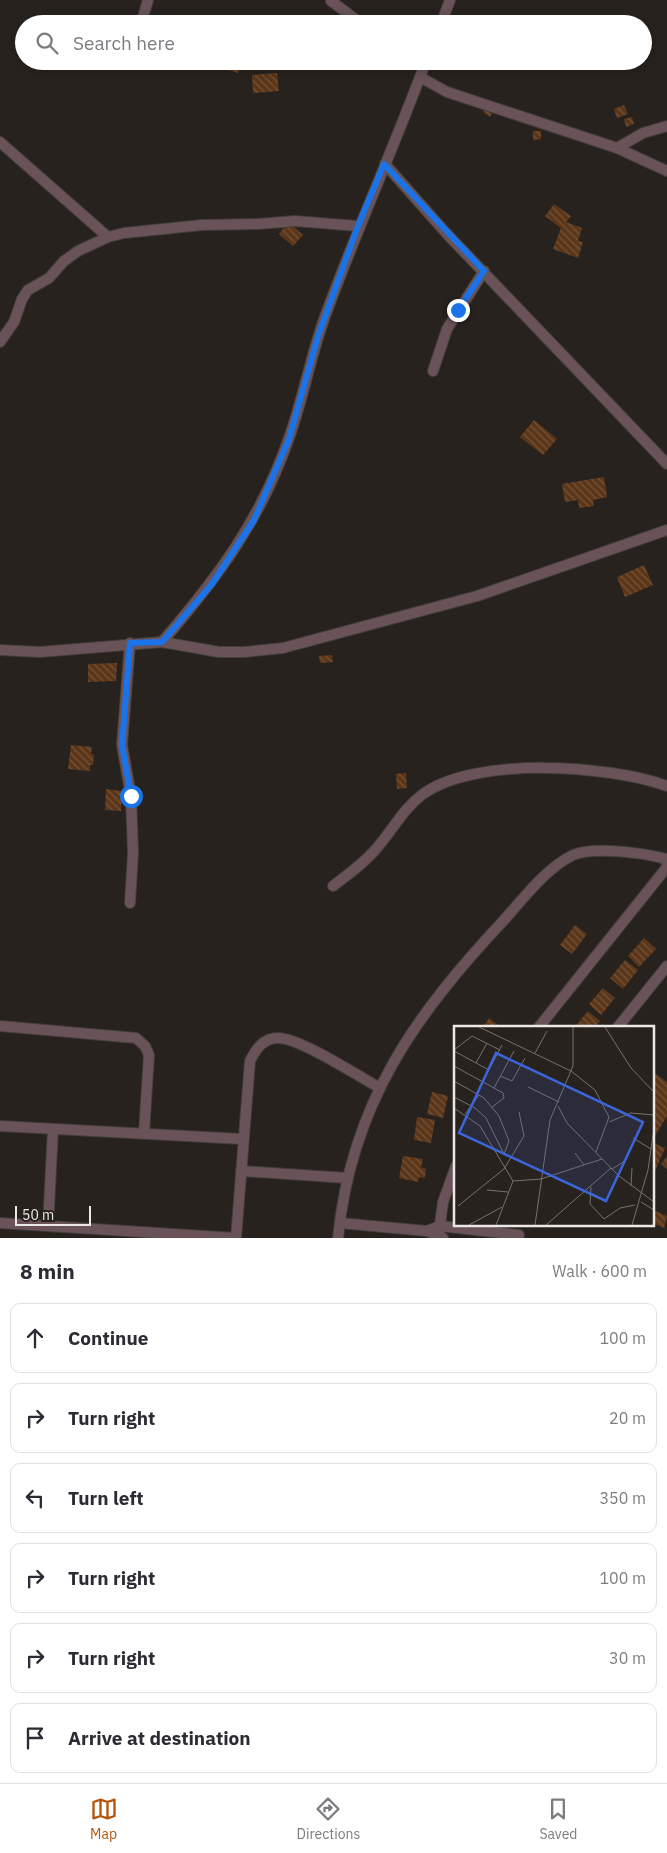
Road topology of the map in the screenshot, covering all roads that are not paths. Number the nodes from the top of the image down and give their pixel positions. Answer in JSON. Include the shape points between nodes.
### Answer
{"nodes":[{"id":1,"x":148,"y":0,"type":"edge"},
{"id":2,"x":450,"y":0,"type":"edge"},
{"id":3,"x":331,"y":1,"type":"dead end"},
{"id":4,"x":144,"y":15,"type":"edge"},
{"id":5,"x":350,"y":15,"type":"edge"},
{"id":6,"x":444,"y":15,"type":"edge"},
{"id":7,"x":423,"y":70,"type":"edge"},
{"id":8,"x":420,"y":77,"type":"junction"},
{"id":9,"x":667,"y":126,"type":"edge"},
{"id":10,"x":0,"y":142,"type":"edge"},
{"id":11,"x":617,"y":148,"type":"junction"},
{"id":12,"x":384,"y":164,"type":"junction"},
{"id":13,"x":667,"y":171,"type":"edge"},
{"id":14,"x":358,"y":226,"type":"junction"},
{"id":15,"x":108,"y":237,"type":"junction"},
{"id":16,"x":484,"y":271,"type":"junction"},
{"id":17,"x":0,"y":342,"type":"edge"},
{"id":18,"x":433,"y":371,"type":"dead end"},
{"id":19,"x":667,"y":464,"type":"edge"},
{"id":20,"x":667,"y":530,"type":"edge"},
{"id":21,"x":162,"y":642,"type":"junction"},
{"id":22,"x":130,"y":643,"type":"junction"},
{"id":23,"x":0,"y":650,"type":"edge"},
{"id":24,"x":667,"y":786,"type":"edge"},
{"id":25,"x":667,"y":866,"type":"edge"},
{"id":26,"x":333,"y":886,"type":"dead end"},
{"id":27,"x":130,"y":903,"type":"dead end"},
{"id":28,"x":667,"y":966,"type":"edge"},
{"id":29,"x":0,"y":1026,"type":"edge"},
{"id":30,"x":540,"y":1026,"type":"edge"},
{"id":31,"x":619,"y":1026,"type":"edge"},
{"id":32,"x":380,"y":1088,"type":"junction"},
{"id":33,"x":0,"y":1126,"type":"edge"},
{"id":34,"x":53,"y":1129,"type":"junction"},
{"id":35,"x":144,"y":1133,"type":"junction"},
{"id":36,"x":242,"y":1139,"type":"junction"},
{"id":37,"x":241,"y":1171,"type":"junction"},
{"id":38,"x":454,"y":1172,"type":"edge"},
{"id":39,"x":347,"y":1178,"type":"junction"},
{"id":40,"x":0,"y":1222,"type":"edge"},
{"id":41,"x":340,"y":1223,"type":"junction"},
{"id":42,"x":48,"y":1226,"type":"junction"},
{"id":43,"x":440,"y":1226,"type":"junction"},
{"id":44,"x":427,"y":1231,"type":"junction"},
{"id":45,"x":520,"y":1232,"type":"edge"},
{"id":46,"x":137,"y":1235,"type":"edge"},
{"id":47,"x":236,"y":1238,"type":"edge"},
{"id":48,"x":338,"y":1238,"type":"edge"},
{"id":49,"x":440,"y":1238,"type":"edge"}],
"edges":[{"from":1,"to":4,"type":"street"},
{"from":2,"to":6,"type":"street"},
{"from":3,"to":5,"type":"street"},
{"from":7,"to":8,"type":"street"},
{"from":8,"to":11,"type":"street","via":[[447,92]]},
{"from":8,"to":12,"type":"street"},
{"from":9,"to":11,"type":"street","via":[[643,133]]},
{"from":10,"to":15,"type":"street"},
{"from":11,"to":13,"type":"street"},
{"from":12,"to":14,"type":"street"},
{"from":12,"to":16,"type":"street"},
{"from":14,"to":15,"type":"street","via":[[294,220],[202,225]]},
{"from":14,"to":21,"type":"street","via":[[318,336],[289,439],[254,520],[212,584]]},
{"from":15,"to":17,"type":"street","via":[[78,251],[49,278],[28,290],[14,322]]},
{"from":16,"to":18,"type":"street","via":[[447,329],[439,345]]},
{"from":16,"to":19,"type":"street"},
{"from":20,"to":21,"type":"street","via":[[477,596],[283,648],[219,652]]},
{"from":21,"to":22,"type":"street"},
{"from":22,"to":23,"type":"street","via":[[40,652]]},
{"from":22,"to":27,"type":"street","via":[[122,745],[131,796],[133,853]]},
{"from":24,"to":26,"type":"street","via":[[621,773],[539,768],[456,778],[423,794],[407,808],[371,856]]},
{"from":25,"to":30,"type":"street"},
{"from":25,"to":32,"type":"street","via":[[666,859],[649,855],[587,851],[562,862],[457,970],[422,1016]]},
{"from":28,"to":31,"type":"street"},
{"from":29,"to":35,"type":"street","via":[[136,1038],[149,1055]]},
{"from":32,"to":36,"type":"street","via":[[297,1043],[279,1038],[265,1041],[250,1061]]},
{"from":32,"to":39,"type":"street","via":[[362,1127]]},
{"from":33,"to":34,"type":"street"},
{"from":34,"to":35,"type":"street"},
{"from":34,"to":42,"type":"street"},
{"from":35,"to":36,"type":"street"},
{"from":36,"to":37,"type":"street"},
{"from":37,"to":39,"type":"street"},
{"from":37,"to":47,"type":"street"},
{"from":38,"to":43,"type":"street","via":[[443,1202]]},
{"from":39,"to":41,"type":"street"},
{"from":40,"to":42,"type":"street"},
{"from":41,"to":44,"type":"street"},
{"from":41,"to":48,"type":"street"},
{"from":42,"to":46,"type":"street"},
{"from":43,"to":44,"type":"street"},
{"from":43,"to":45,"type":"street"},
{"from":43,"to":49,"type":"street"},
{"from":44,"to":49,"type":"street"},
{"from":46,"to":47,"type":"street"}]}
